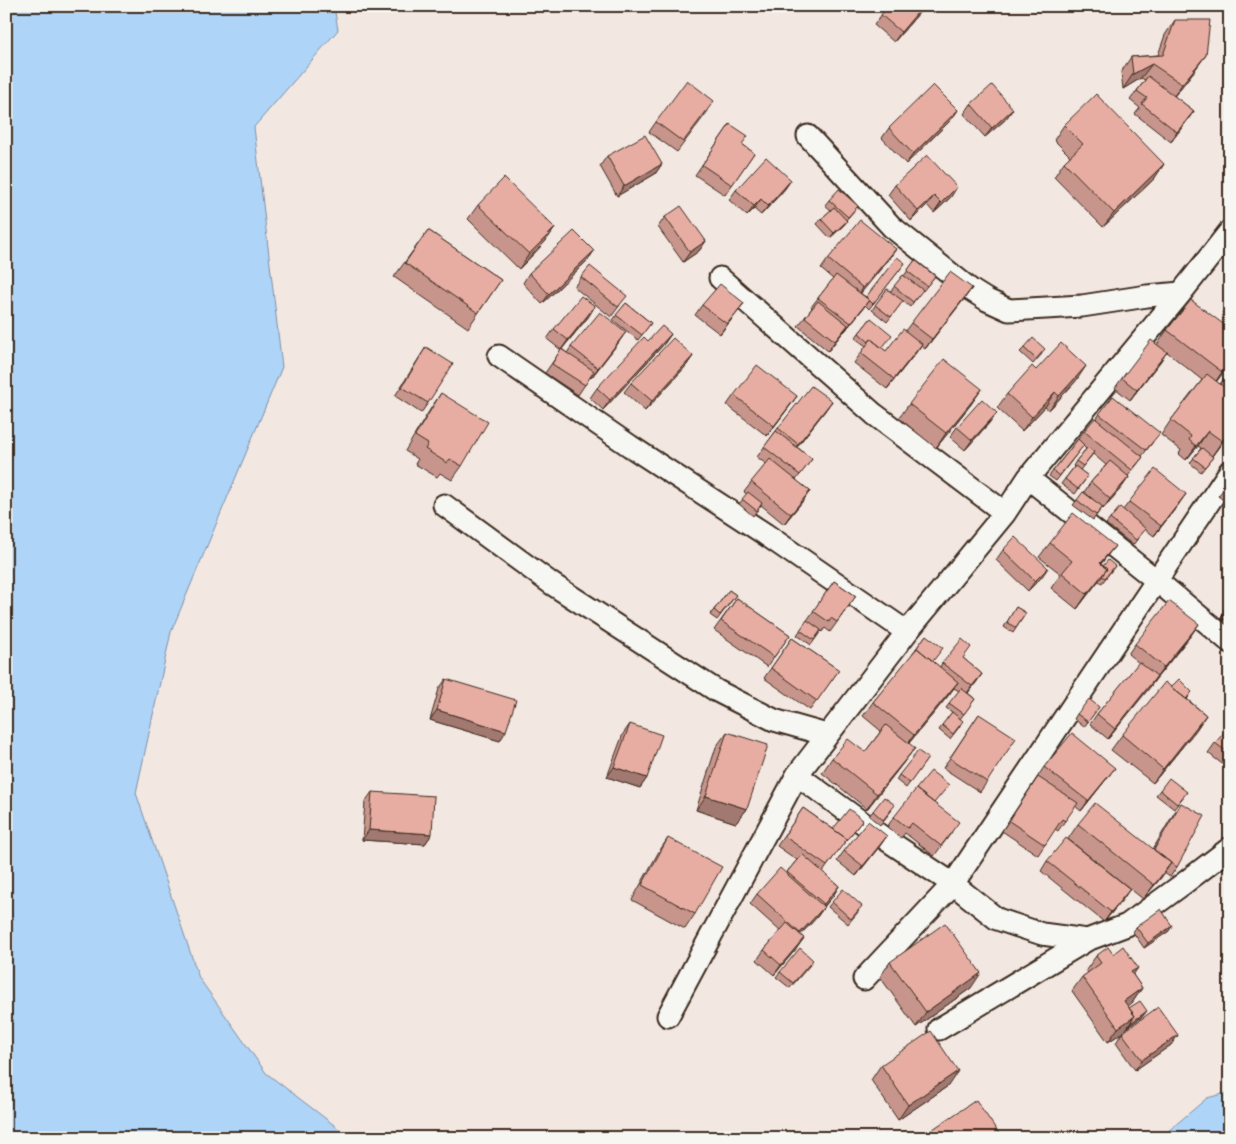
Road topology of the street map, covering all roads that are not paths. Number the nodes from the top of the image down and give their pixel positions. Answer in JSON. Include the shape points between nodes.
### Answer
{"nodes":[{"id":1,"x":808,"y":136,"type":"dead end"},
{"id":2,"x":1230,"y":231,"type":"edge"},
{"id":3,"x":720,"y":278,"type":"dead end"},
{"id":4,"x":1181,"y":293,"type":"junction"},
{"id":5,"x":499,"y":356,"type":"dead end"},
{"id":6,"x":1230,"y":471,"type":"edge"},
{"id":7,"x":1028,"y":478,"type":"junction"},
{"id":8,"x":444,"y":505,"type":"dead end"},
{"id":9,"x":1005,"y":512,"type":"junction"},
{"id":10,"x":1156,"y":580,"type":"junction"},
{"id":11,"x":907,"y":632,"type":"junction"},
{"id":12,"x":1230,"y":642,"type":"edge"},
{"id":13,"x":827,"y":735,"type":"junction"},
{"id":14,"x":797,"y":775,"type":"junction"},
{"id":15,"x":1230,"y":848,"type":"edge"},
{"id":16,"x":953,"y":884,"type":"junction"},
{"id":17,"x":1088,"y":940,"type":"junction"},
{"id":18,"x":864,"y":979,"type":"dead end"},
{"id":19,"x":668,"y":1016,"type":"dead end"},
{"id":20,"x":939,"y":1029,"type":"dead end"}],
"edges":[{"from":1,"to":4,"type":"street","via":[[892,227],[971,290],[1009,310],[1082,306]]},
{"from":2,"to":4,"type":"street"},
{"from":3,"to":9,"type":"street","via":[[874,414]]},
{"from":4,"to":7,"type":"street"},
{"from":5,"to":11,"type":"street"},
{"from":6,"to":10,"type":"street"},
{"from":7,"to":9,"type":"street"},
{"from":7,"to":10,"type":"street"},
{"from":8,"to":13,"type":"street","via":[[552,584],[717,692],[774,720]]},
{"from":9,"to":11,"type":"street"},
{"from":10,"to":12,"type":"street"},
{"from":10,"to":16,"type":"street"},
{"from":11,"to":13,"type":"street"},
{"from":13,"to":14,"type":"street"},
{"from":14,"to":16,"type":"street"},
{"from":14,"to":19,"type":"street"},
{"from":15,"to":17,"type":"street","via":[[1127,925]]},
{"from":16,"to":17,"type":"street","via":[[997,919],[1042,934]]},
{"from":16,"to":18,"type":"street"},
{"from":17,"to":20,"type":"street"}]}
